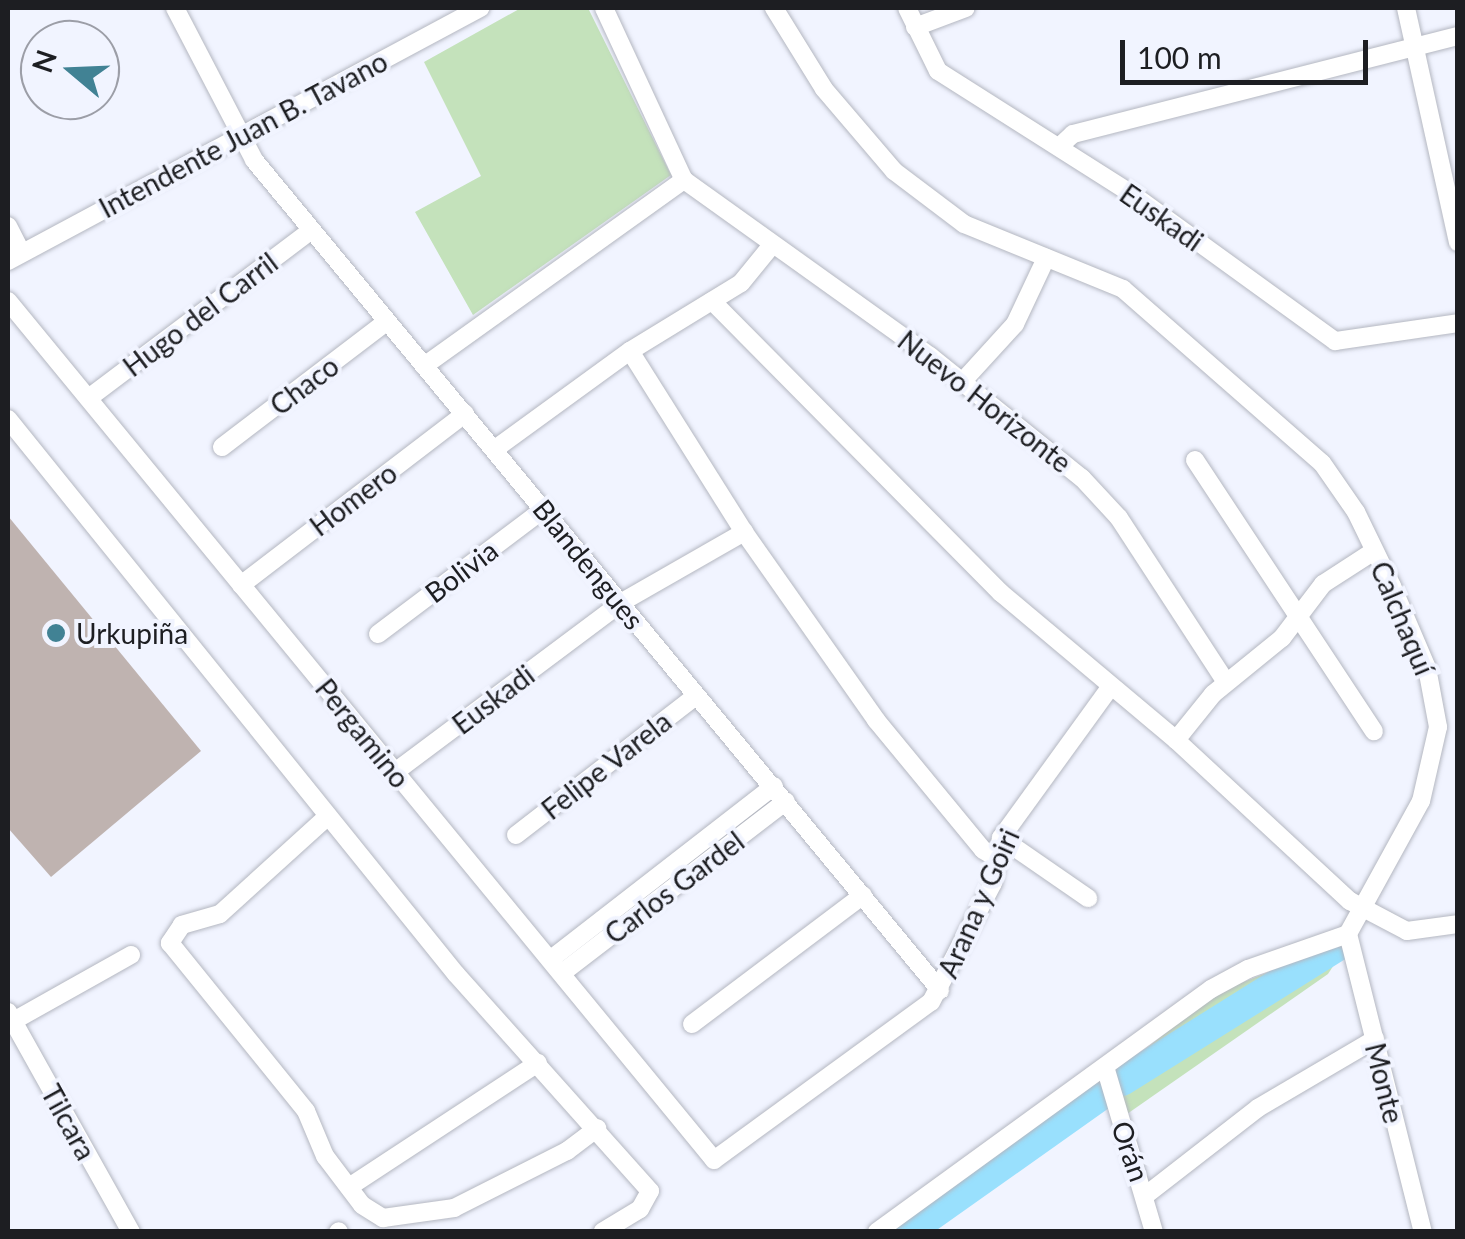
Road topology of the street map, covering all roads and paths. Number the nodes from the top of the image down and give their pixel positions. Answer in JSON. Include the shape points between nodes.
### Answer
{"nodes":[{"id":1,"x":176,"y":8,"type":"edge"},
{"id":2,"x":480,"y":8,"type":"edge"},
{"id":3,"x":604,"y":8,"type":"edge"},
{"id":4,"x":774,"y":8,"type":"edge"},
{"id":5,"x":907,"y":8,"type":"edge"},
{"id":6,"x":966,"y":8,"type":"edge"},
{"id":7,"x":1406,"y":8,"type":"edge"},
{"id":8,"x":455,"y":13,"type":"edge"},
{"id":9,"x":915,"y":28,"type":"junction"},
{"id":10,"x":1458,"y":36,"type":"edge"},
{"id":11,"x":1414,"y":45,"type":"junction"},
{"id":12,"x":240,"y":136,"type":"junction"},
{"id":13,"x":1060,"y":147,"type":"junction"},
{"id":14,"x":684,"y":180,"type":"junction"},
{"id":15,"x":8,"y":226,"type":"edge"},
{"id":16,"x":310,"y":230,"type":"junction"},
{"id":17,"x":1458,"y":242,"type":"edge"},
{"id":18,"x":772,"y":244,"type":"junction"},
{"id":19,"x":14,"y":257,"type":"edge"},
{"id":20,"x":1046,"y":258,"type":"junction"},
{"id":21,"x":8,"y":301,"type":"edge"},
{"id":22,"x":712,"y":301,"type":"junction"},
{"id":23,"x":385,"y":323,"type":"junction"},
{"id":24,"x":1458,"y":323,"type":"edge"},
{"id":25,"x":630,"y":350,"type":"junction"},
{"id":26,"x":424,"y":366,"type":"junction"},
{"id":27,"x":963,"y":381,"type":"junction"},
{"id":28,"x":90,"y":398,"type":"junction"},
{"id":29,"x":465,"y":414,"type":"junction"},
{"id":30,"x":8,"y":419,"type":"edge"},
{"id":31,"x":222,"y":447,"type":"dead end"},
{"id":32,"x":496,"y":449,"type":"junction"},
{"id":33,"x":1195,"y":460,"type":"dead end"},
{"id":34,"x":544,"y":508,"type":"junction"},
{"id":35,"x":744,"y":532,"type":"junction"},
{"id":36,"x":1374,"y":551,"type":"junction"},
{"id":37,"x":241,"y":585,"type":"junction"},
{"id":38,"x":622,"y":602,"type":"junction"},
{"id":39,"x":1294,"y":617,"type":"junction"},
{"id":40,"x":378,"y":634,"type":"dead end"},
{"id":41,"x":1226,"y":682,"type":"junction"},
{"id":42,"x":1110,"y":689,"type":"junction"},
{"id":43,"x":696,"y":696,"type":"junction"},
{"id":44,"x":1374,"y":731,"type":"dead end"},
{"id":45,"x":1176,"y":740,"type":"junction"},
{"id":46,"x":395,"y":772,"type":"junction"},
{"id":47,"x":780,"y":794,"type":"junction"},
{"id":48,"x":328,"y":816,"type":"junction"},
{"id":49,"x":516,"y":835,"type":"dead end"},
{"id":50,"x":1002,"y":838,"type":"junction"},
{"id":51,"x":997,"y":858,"type":"junction"},
{"id":52,"x":863,"y":895,"type":"junction"},
{"id":53,"x":1088,"y":898,"type":"dead end"},
{"id":54,"x":1361,"y":911,"type":"junction"},
{"id":55,"x":1458,"y":924,"type":"edge"},
{"id":56,"x":1348,"y":934,"type":"junction"},
{"id":57,"x":131,"y":955,"type":"dead end"},
{"id":58,"x":556,"y":966,"type":"junction"},
{"id":59,"x":940,"y":990,"type":"junction"},
{"id":60,"x":9,"y":1019,"type":"edge"},
{"id":61,"x":692,"y":1024,"type":"dead end"},
{"id":62,"x":1374,"y":1039,"type":"junction"},
{"id":63,"x":538,"y":1063,"type":"junction"},
{"id":64,"x":1106,"y":1070,"type":"junction"},
{"id":65,"x":597,"y":1128,"type":"junction"},
{"id":66,"x":720,"y":1158,"type":"joint"},
{"id":67,"x":348,"y":1188,"type":"junction"},
{"id":68,"x":1146,"y":1195,"type":"junction"},
{"id":69,"x":431,"y":1224,"type":"edge"},
{"id":70,"x":878,"y":1231,"type":"edge"},
{"id":71,"x":131,"y":1232,"type":"edge"},
{"id":72,"x":602,"y":1232,"type":"edge"},
{"id":73,"x":1154,"y":1232,"type":"edge"},
{"id":74,"x":1423,"y":1232,"type":"edge"}],
"edges":[{"from":1,"to":12,"type":"street","name":"Blandengues"},
{"from":2,"to":8,"type":"street","name":"Intendente Juan B. Tavano"},
{"from":3,"to":14,"type":"street"},
{"from":4,"to":20,"type":"street","name":"Calchaquí","via":[[824,89],[894,171],[964,224]]},
{"from":5,"to":9,"type":"street","name":"Euskadi"},
{"from":6,"to":9,"type":"street"},
{"from":7,"to":11,"type":"street"},
{"from":8,"to":12,"type":"street","name":"Intendente Juan B. Tavano"},
{"from":9,"to":13,"type":"street","name":"Euskadi","via":[[938,71]]},
{"from":10,"to":11,"type":"street"},
{"from":11,"to":13,"type":"street","via":[[1073,134]]},
{"from":11,"to":17,"type":"street"},
{"from":12,"to":16,"type":"street","name":"Blandengues"},
{"from":12,"to":19,"type":"street","name":"Intendente Juan B. Tavano"},
{"from":13,"to":24,"type":"street","name":"Euskadi","via":[[1334,341]]},
{"from":14,"to":18,"type":"street","name":"Nuevo Horizonte"},
{"from":14,"to":26,"type":"street"},
{"from":15,"to":19,"type":"street"},
{"from":16,"to":23,"type":"street","name":"Blandengues"},
{"from":16,"to":28,"type":"street","name":"Hugo del Carril"},
{"from":18,"to":22,"type":"street","via":[[749,276]]},
{"from":18,"to":27,"type":"street","name":"Nuevo Horizonte"},
{"from":20,"to":27,"type":"street","via":[[1015,324]]},
{"from":20,"to":36,"type":"street","name":"Calchaquí","via":[[1123,289],[1247,395],[1322,463]]},
{"from":21,"to":28,"type":"street","name":"Pergamino"},
{"from":22,"to":25,"type":"street"},
{"from":22,"to":42,"type":"street","via":[[1000,592]]},
{"from":23,"to":26,"type":"street","name":"Blandengues"},
{"from":23,"to":31,"type":"street","name":"Chaco"},
{"from":25,"to":32,"type":"street"},
{"from":25,"to":35,"type":"street"},
{"from":26,"to":29,"type":"street","name":"Blandengues"},
{"from":27,"to":41,"type":"street","name":"Nuevo Horizonte","via":[[1104,498]]},
{"from":28,"to":37,"type":"street","name":"Pergamino"},
{"from":29,"to":32,"type":"street","name":"Blandengues"},
{"from":29,"to":37,"type":"street","name":"Homero"},
{"from":30,"to":48,"type":"street"},
{"from":32,"to":34,"type":"street","name":"Blandengues"},
{"from":33,"to":39,"type":"street"},
{"from":34,"to":38,"type":"street","name":"Blandengues"},
{"from":34,"to":40,"type":"street","name":"Bolivia"},
{"from":35,"to":38,"type":"street","name":"Euskadi"},
{"from":35,"to":51,"type":"street","via":[[876,720],[983,850]]},
{"from":36,"to":39,"type":"street","via":[[1323,584]]},
{"from":36,"to":54,"type":"street","name":"Calchaquí","via":[[1427,668],[1438,727],[1421,801]]},
{"from":37,"to":46,"type":"street","name":"Pergamino"},
{"from":38,"to":43,"type":"street","name":"Blandengues"},
{"from":38,"to":46,"type":"street","name":"Euskadi"},
{"from":39,"to":41,"type":"street","via":[[1282,638]]},
{"from":39,"to":44,"type":"street"},
{"from":41,"to":45,"type":"street"},
{"from":42,"to":45,"type":"street"},
{"from":42,"to":50,"type":"street","name":"Arana y Goiri"},
{"from":43,"to":47,"type":"street","name":"Blandengues"},
{"from":43,"to":49,"type":"street","name":"Felipe Varela"},
{"from":45,"to":54,"type":"street"},
{"from":46,"to":58,"type":"street","name":"Pergamino"},
{"from":47,"to":52,"type":"street","name":"Blandengues"},
{"from":47,"to":58,"type":"street","name":"Carlos Gardel"},
{"from":48,"to":63,"type":"street"},
{"from":48,"to":67,"type":"street","via":[[220,914],[182,925],[170,943],[306,1111],[324,1156]]},
{"from":50,"to":51,"type":"street","name":"Arana y Goiri"},
{"from":50,"to":53,"type":"street"},
{"from":51,"to":59,"type":"street","name":"Arana y Goiri","via":[[993,883]]},
{"from":52,"to":59,"type":"street","name":"Blandengues"},
{"from":52,"to":61,"type":"street"},
{"from":54,"to":55,"type":"street","via":[[1407,931]]},
{"from":54,"to":56,"type":"street","name":"Calchaquí"},
{"from":56,"to":62,"type":"street","name":"Monte"},
{"from":56,"to":64,"type":"street","via":[[1212,989]]},
{"from":57,"to":60,"type":"street"},
{"from":58,"to":66,"type":"street","name":"Pergamino","via":[[709,1156]]},
{"from":59,"to":66,"type":"street","name":"Arana y Goiri"},
{"from":60,"to":71,"type":"street","name":"Tilcara"},
{"from":62,"to":68,"type":"street","via":[[1258,1108]]},
{"from":62,"to":74,"type":"street","name":"Monte"},
{"from":63,"to":65,"type":"street"},
{"from":63,"to":67,"type":"street"},
{"from":64,"to":68,"type":"street","name":"Orán"},
{"from":64,"to":70,"type":"street"},
{"from":65,"to":69,"type":"street"},
{"from":65,"to":72,"type":"street","via":[[650,1191],[640,1209]]},
{"from":67,"to":69,"type":"street","via":[[384,1218]]},
{"from":68,"to":73,"type":"street","name":"Orán"}]}
